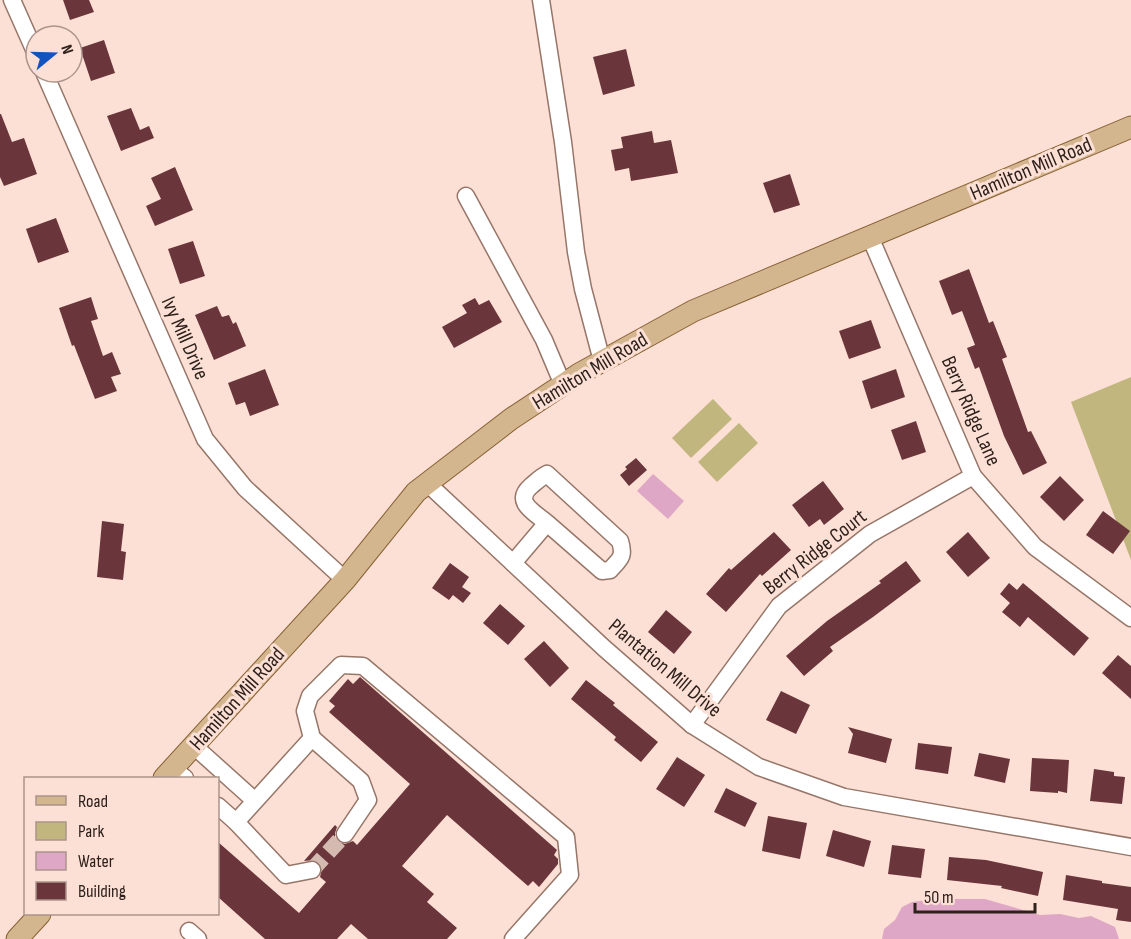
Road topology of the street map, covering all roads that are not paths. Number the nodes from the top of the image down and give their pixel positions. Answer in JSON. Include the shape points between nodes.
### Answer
{"nodes":[{"id":1,"x":11,"y":0,"type":"edge"},
{"id":2,"x":541,"y":0,"type":"edge"},
{"id":3,"x":0,"y":5,"type":"edge"},
{"id":4,"x":24,"y":28,"type":"edge"},
{"id":5,"x":49,"y":84,"type":"edge"},
{"id":6,"x":1131,"y":127,"type":"edge"},
{"id":7,"x":466,"y":196,"type":"dead end"},
{"id":8,"x":870,"y":237,"type":"junction"},
{"id":9,"x":602,"y":361,"type":"junction"},
{"id":10,"x":563,"y":385,"type":"junction"},
{"id":11,"x":973,"y":476,"type":"junction"},
{"id":12,"x":427,"y":483,"type":"junction"},
{"id":13,"x":547,"y":523,"type":"junction"},
{"id":14,"x":513,"y":563,"type":"junction"},
{"id":15,"x":345,"y":580,"type":"junction"},
{"id":16,"x":1131,"y":618,"type":"edge"},
{"id":17,"x":692,"y":725,"type":"junction"},
{"id":18,"x":312,"y":738,"type":"junction"},
{"id":19,"x":194,"y":746,"type":"junction"},
{"id":20,"x":174,"y":775,"type":"edge"},
{"id":21,"x":254,"y":800,"type":"junction"},
{"id":22,"x":219,"y":807,"type":"edge"},
{"id":23,"x":236,"y":822,"type":"junction"},
{"id":24,"x":345,"y":834,"type":"tunnel mouth"},
{"id":25,"x":1131,"y":847,"type":"edge"},
{"id":26,"x":312,"y":870,"type":"tunnel mouth"},
{"id":27,"x":39,"y":915,"type":"edge"},
{"id":28,"x":17,"y":939,"type":"edge"},
{"id":29,"x":513,"y":939,"type":"edge"}],
"edges":[{"from":1,"to":3,"type":"street"},
{"from":1,"to":4,"type":"street"},
{"from":2,"to":9,"type":"street","via":[[582,289]]},
{"from":5,"to":15,"type":"street","name":"Ivy Mill Drive","via":[[205,439],[245,488]]},
{"from":6,"to":8,"type":"main road","name":"Hamilton Mill Road"},
{"from":7,"to":10,"type":"street","via":[[544,340]]},
{"from":8,"to":9,"type":"main road","name":"Hamilton Mill Road","via":[[693,311]]},
{"from":8,"to":11,"type":"street","name":"Berry Ridge Lane"},
{"from":9,"to":10,"type":"main road","name":"Hamilton Mill Road"},
{"from":10,"to":12,"type":"main road","name":"Hamilton Mill Road"},
{"from":11,"to":16,"type":"street","name":"Berry Ridge Lane","via":[[1035,547]]},
{"from":11,"to":17,"type":"street","name":"Berry Ridge Court","via":[[870,534],[779,606]]},
{"from":12,"to":14,"type":"street","name":"Plantation Mill Drive"},
{"from":12,"to":15,"type":"main road","name":"Hamilton Mill Road"},
{"from":13,"to":13,"type":"street","via":[[523,498],[547,474],[620,541],[621,559],[610,570],[602,571]]},
{"from":13,"to":14,"type":"street"},
{"from":14,"to":17,"type":"street","name":"Plantation Mill Drive"},
{"from":15,"to":19,"type":"main road","name":"Hamilton Mill Road"},
{"from":17,"to":25,"type":"street","name":"Plantation Mill Drive","via":[[759,767],[844,797]]},
{"from":18,"to":21,"type":"street"},
{"from":18,"to":24,"type":"street","via":[[361,781],[368,800]]},
{"from":18,"to":29,"type":"street","via":[[305,711],[310,696],[341,665],[363,666],[566,837],[570,875]]},
{"from":19,"to":20,"type":"main road","name":"Hamilton Mill Road"},
{"from":19,"to":21,"type":"street"},
{"from":21,"to":23,"type":"street"},
{"from":22,"to":23,"type":"street"},
{"from":23,"to":26,"type":"street","via":[[285,875]]},
{"from":27,"to":28,"type":"main road"}]}
